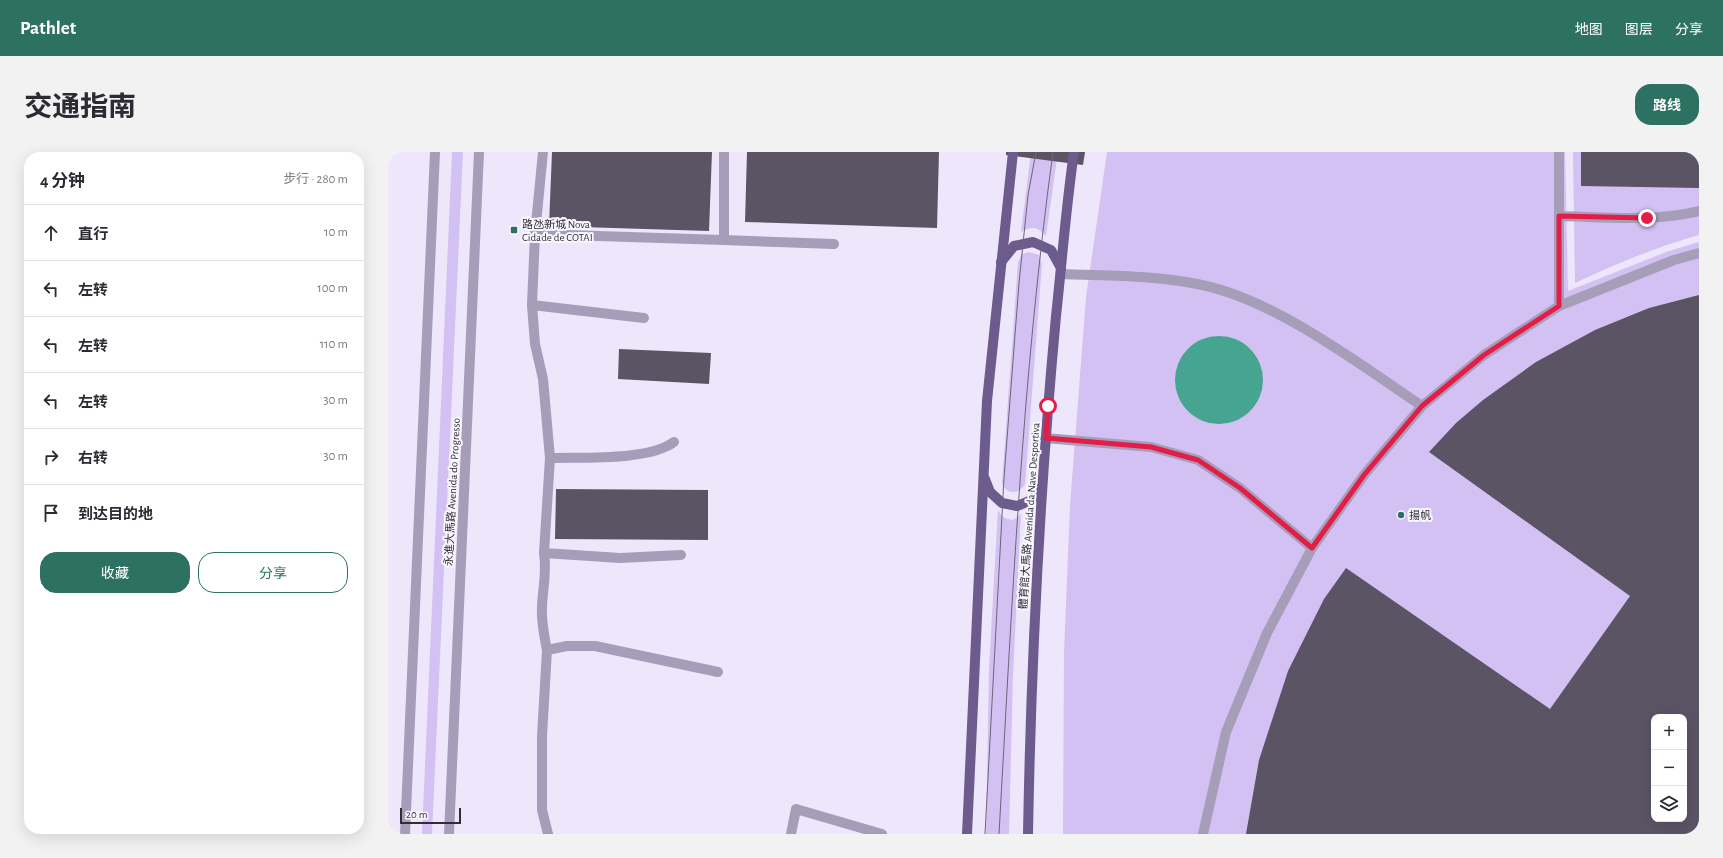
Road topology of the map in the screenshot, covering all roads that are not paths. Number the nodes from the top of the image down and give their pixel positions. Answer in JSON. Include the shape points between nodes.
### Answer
{"nodes":[{"id":1,"x":435,"y":152,"type":"edge"},
{"id":2,"x":479,"y":152,"type":"edge"},
{"id":3,"x":543,"y":152,"type":"edge"},
{"id":4,"x":724,"y":152,"type":"edge"},
{"id":5,"x":1013,"y":152,"type":"edge"},
{"id":6,"x":1074,"y":152,"type":"edge"},
{"id":7,"x":1559,"y":152,"type":"edge"},
{"id":8,"x":1699,"y":210,"type":"edge"},
{"id":9,"x":1559,"y":216,"type":"junction"},
{"id":10,"x":535,"y":234,"type":"junction"},
{"id":11,"x":724,"y":240,"type":"junction"},
{"id":12,"x":834,"y":244,"type":"dead end"},
{"id":13,"x":1699,"y":252,"type":"edge"},
{"id":14,"x":1001,"y":262,"type":"junction"},
{"id":15,"x":1061,"y":271,"type":"junction"},
{"id":16,"x":532,"y":305,"type":"junction"},
{"id":17,"x":1559,"y":306,"type":"junction"},
{"id":18,"x":644,"y":318,"type":"dead end"},
{"id":19,"x":1422,"y":406,"type":"junction"},
{"id":20,"x":1046,"y":438,"type":"junction"},
{"id":21,"x":674,"y":442,"type":"dead end"},
{"id":22,"x":550,"y":458,"type":"junction"},
{"id":23,"x":983,"y":476,"type":"junction"},
{"id":24,"x":1041,"y":487,"type":"junction"},
{"id":25,"x":1312,"y":548,"type":"junction"},
{"id":26,"x":544,"y":552,"type":"junction"},
{"id":27,"x":681,"y":555,"type":"dead end"},
{"id":28,"x":547,"y":650,"type":"junction"},
{"id":29,"x":718,"y":672,"type":"dead end"},
{"id":30,"x":405,"y":834,"type":"edge"},
{"id":31,"x":449,"y":834,"type":"edge"},
{"id":32,"x":548,"y":834,"type":"edge"},
{"id":33,"x":791,"y":834,"type":"edge"},
{"id":34,"x":882,"y":834,"type":"edge"},
{"id":35,"x":967,"y":834,"type":"edge"},
{"id":36,"x":1028,"y":834,"type":"edge"},
{"id":37,"x":1203,"y":834,"type":"edge"}],
"edges":[{"from":1,"to":30,"type":"street"},
{"from":2,"to":31,"type":"street","name":"永進大馬路 Avenida do Progresso"},
{"from":3,"to":10,"type":"street"},
{"from":4,"to":11,"type":"street"},
{"from":5,"to":14,"type":"main road"},
{"from":6,"to":15,"type":"main road","name":"體育館大馬路 Avenida da Nave Desportiva"},
{"from":7,"to":9,"type":"street"},
{"from":8,"to":9,"type":"street","via":[[1647,218]]},
{"from":9,"to":17,"type":"street"},
{"from":10,"to":11,"type":"street"},
{"from":10,"to":16,"type":"street"},
{"from":11,"to":12,"type":"street"},
{"from":13,"to":17,"type":"street"},
{"from":14,"to":15,"type":"main road","via":[[1014,246],[1033,242],[1051,250]]},
{"from":14,"to":23,"type":"main road","via":[[987,401]]},
{"from":15,"to":19,"type":"street","via":[[1157,278],[1198,284],[1242,296],[1282,316],[1335,348]]},
{"from":15,"to":20,"type":"main road","name":"體育館大馬路 Avenida da Nave Desportiva"},
{"from":16,"to":18,"type":"street"},
{"from":16,"to":22,"type":"street","via":[[535,344],[543,379]]},
{"from":17,"to":19,"type":"street","via":[[1484,355]]},
{"from":19,"to":25,"type":"street","via":[[1364,475]]},
{"from":20,"to":24,"type":"main road","name":"體育館大馬路 Avenida da Nave Desportiva"},
{"from":20,"to":25,"type":"street","via":[[1151,447],[1198,460],[1240,488]]},
{"from":21,"to":22,"type":"street","via":[[652,452]]},
{"from":22,"to":26,"type":"street"},
{"from":23,"to":24,"type":"main road","via":[[990,492],[1002,503],[1017,506],[1032,500]]},
{"from":23,"to":35,"type":"main road"},
{"from":24,"to":36,"type":"main road","name":"體育館大馬路 Avenida da Nave Desportiva","via":[[1035,587]]},
{"from":25,"to":37,"type":"street","via":[[1267,633],[1226,732]]},
{"from":26,"to":27,"type":"street","via":[[620,558]]},
{"from":26,"to":28,"type":"street","via":[[546,570],[542,614]]},
{"from":28,"to":29,"type":"street","via":[[567,646],[595,646]]},
{"from":28,"to":32,"type":"street","via":[[542,736],[542,810]]},
{"from":33,"to":34,"type":"street","via":[[796,809]]}]}
